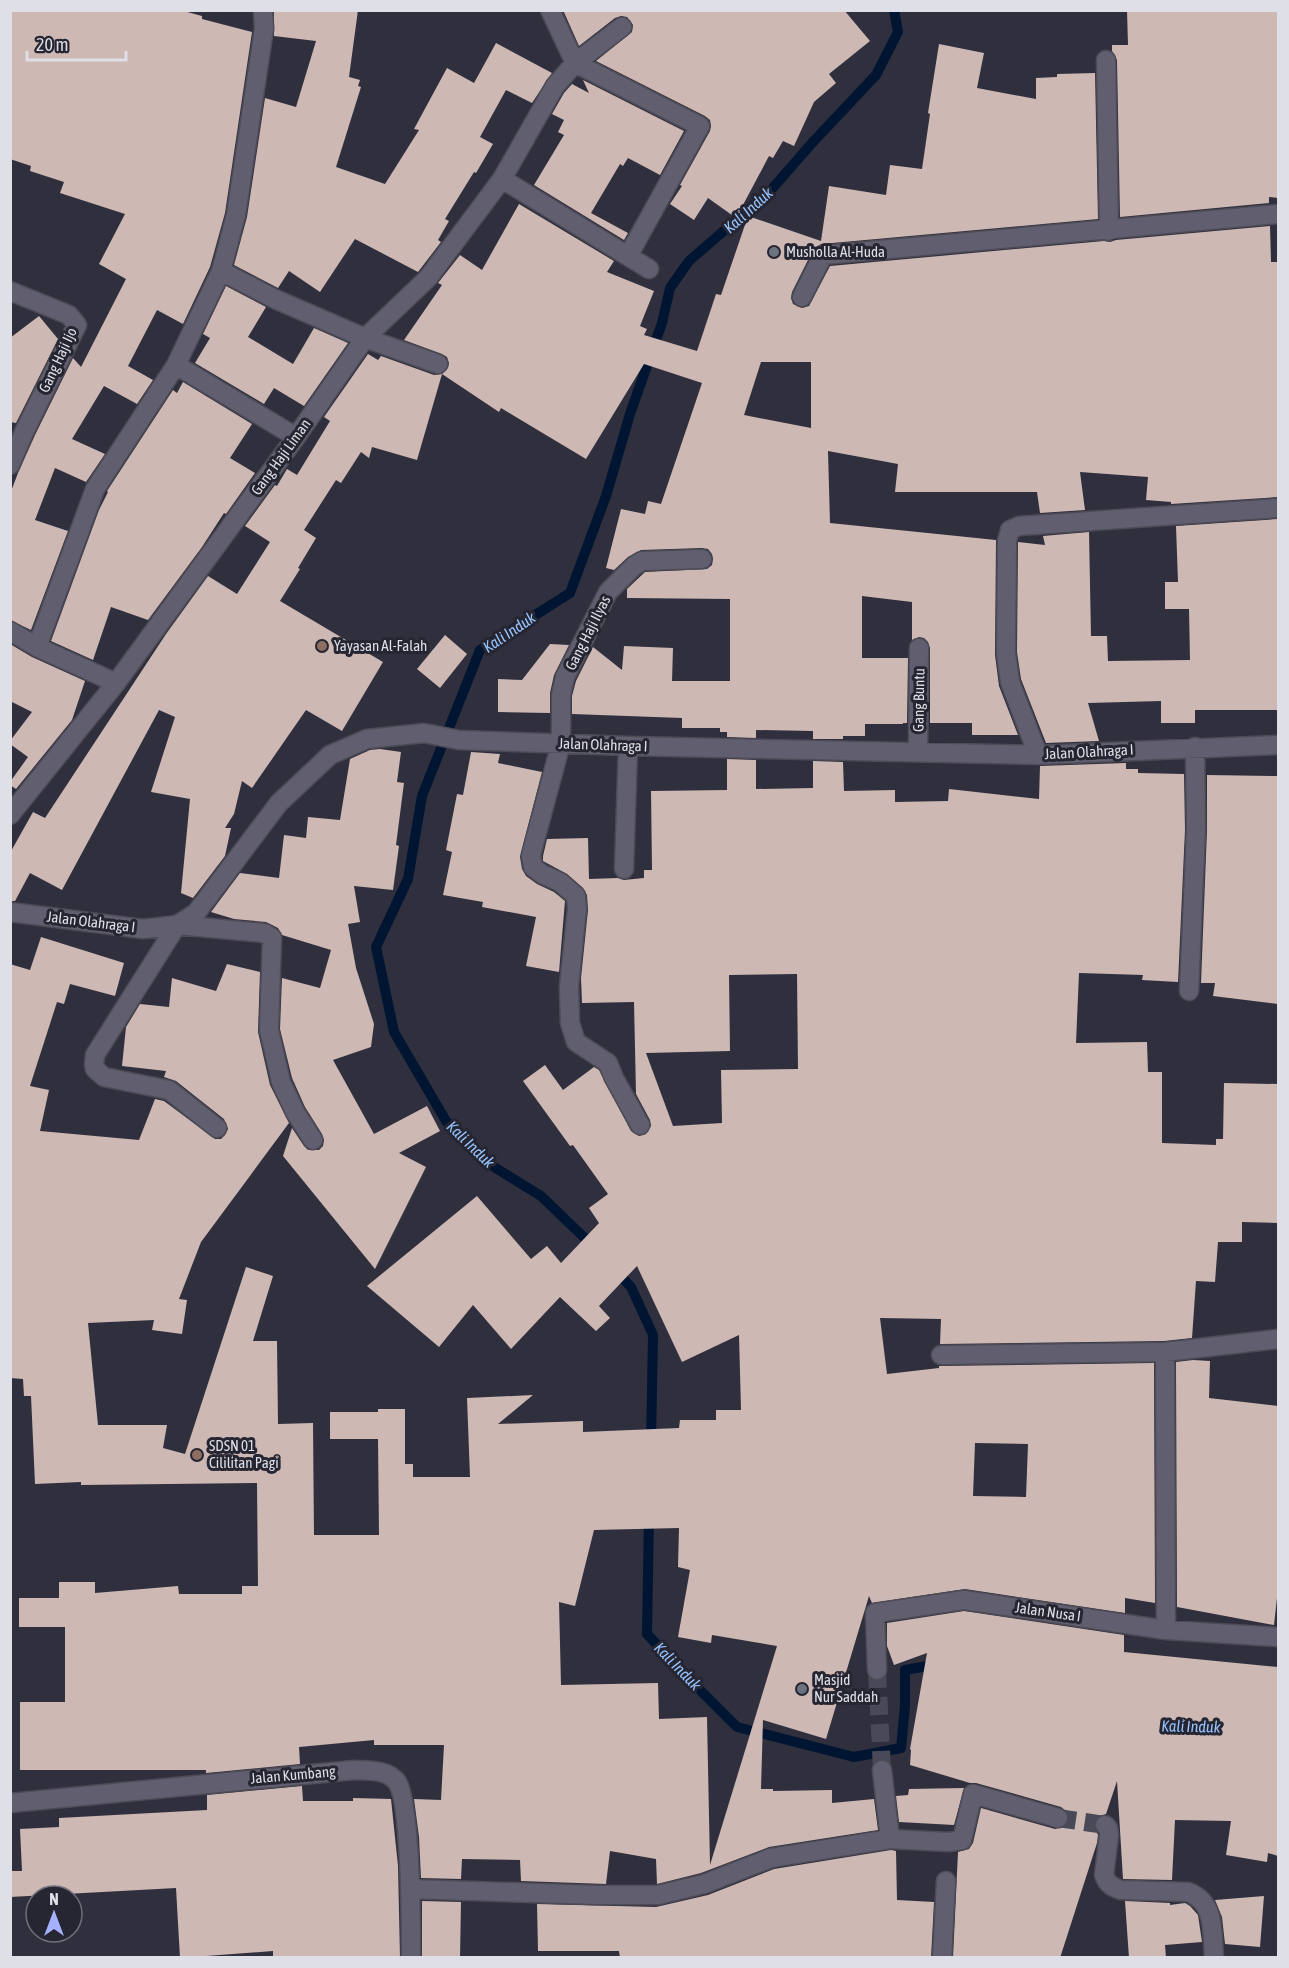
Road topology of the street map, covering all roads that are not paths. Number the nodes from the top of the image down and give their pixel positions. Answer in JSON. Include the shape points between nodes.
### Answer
{"nodes":[{"id":1,"x":263,"y":10,"type":"edge"},
{"id":2,"x":549,"y":10,"type":"edge"},
{"id":3,"x":622,"y":27,"type":"dead end"},
{"id":4,"x":1106,"y":60,"type":"dead end"},
{"id":5,"x":575,"y":63,"type":"junction"},
{"id":6,"x":502,"y":179,"type":"junction"},
{"id":7,"x":1278,"y":214,"type":"edge"},
{"id":8,"x":1108,"y":231,"type":"junction"},
{"id":9,"x":628,"y":256,"type":"junction"},
{"id":10,"x":650,"y":269,"type":"dead end"},
{"id":11,"x":221,"y":271,"type":"junction"},
{"id":12,"x":10,"y":291,"type":"edge"},
{"id":13,"x":802,"y":297,"type":"dead end"},
{"id":14,"x":365,"y":338,"type":"junction"},
{"id":15,"x":438,"y":364,"type":"dead end"},
{"id":16,"x":176,"y":365,"type":"junction"},
{"id":17,"x":296,"y":437,"type":"junction"},
{"id":18,"x":10,"y":465,"type":"edge"},
{"id":19,"x":1278,"y":508,"type":"edge"},
{"id":20,"x":702,"y":559,"type":"dead end"},
{"id":21,"x":10,"y":631,"type":"edge"},
{"id":22,"x":37,"y":647,"type":"junction"},
{"id":23,"x":920,"y":648,"type":"dead end"},
{"id":24,"x":116,"y":683,"type":"junction"},
{"id":25,"x":561,"y":743,"type":"junction"},
{"id":26,"x":1278,"y":745,"type":"edge"},
{"id":27,"x":628,"y":746,"type":"junction"},
{"id":28,"x":1196,"y":747,"type":"junction"},
{"id":29,"x":918,"y":752,"type":"junction"},
{"id":30,"x":1038,"y":755,"type":"junction"},
{"id":31,"x":10,"y":815,"type":"edge"},
{"id":32,"x":624,"y":869,"type":"dead end"},
{"id":33,"x":10,"y":912,"type":"edge"},
{"id":34,"x":177,"y":925,"type":"junction"},
{"id":35,"x":1190,"y":991,"type":"dead end"},
{"id":36,"x":640,"y":1125,"type":"dead end"},
{"id":37,"x":217,"y":1128,"type":"dead end"},
{"id":38,"x":313,"y":1140,"type":"dead end"},
{"id":39,"x":1278,"y":1339,"type":"edge"},
{"id":40,"x":1165,"y":1352,"type":"junction"},
{"id":41,"x":941,"y":1355,"type":"dead end"},
{"id":42,"x":1167,"y":1630,"type":"junction"},
{"id":43,"x":1278,"y":1637,"type":"edge"},
{"id":44,"x":877,"y":1670,"type":"tunnel mouth"},
{"id":45,"x":882,"y":1770,"type":"tunnel mouth"},
{"id":46,"x":10,"y":1803,"type":"edge"},
{"id":47,"x":1058,"y":1818,"type":"tunnel mouth"},
{"id":48,"x":1105,"y":1825,"type":"dead end"},
{"id":49,"x":890,"y":1839,"type":"junction"},
{"id":50,"x":946,"y":1881,"type":"dead end"},
{"id":51,"x":410,"y":1889,"type":"junction"},
{"id":52,"x":411,"y":1958,"type":"edge"},
{"id":53,"x":942,"y":1958,"type":"edge"},
{"id":54,"x":1214,"y":1958,"type":"edge"}],
"edges":[{"from":1,"to":11,"type":"street","via":[[264,28],[236,215]]},
{"from":2,"to":5,"type":"street"},
{"from":3,"to":5,"type":"street","name":"Gang Haji Liman"},
{"from":4,"to":8,"type":"street"},
{"from":5,"to":6,"type":"street","name":"Gang Haji Liman","via":[[555,86]]},
{"from":5,"to":9,"type":"street","via":[[700,126]]},
{"from":6,"to":9,"type":"street"},
{"from":6,"to":14,"type":"street","name":"Gang Haji Liman","via":[[428,278]]},
{"from":7,"to":8,"type":"street"},
{"from":8,"to":13,"type":"street","via":[[823,255]]},
{"from":9,"to":10,"type":"street"},
{"from":11,"to":14,"type":"street"},
{"from":11,"to":16,"type":"street"},
{"from":12,"to":18,"type":"street","name":"Gang Haji Ijo","via":[[69,315],[77,325]]},
{"from":14,"to":15,"type":"street"},
{"from":14,"to":17,"type":"street","name":"Gang Haji Liman"},
{"from":16,"to":17,"type":"street"},
{"from":16,"to":22,"type":"street","via":[[95,489]]},
{"from":17,"to":24,"type":"street","name":"Gang Haji Liman"},
{"from":19,"to":30,"type":"street","via":[[1019,526],[1010,530],[1006,653],[1010,682]]},
{"from":20,"to":25,"type":"street","name":"Gang Haji Ilyas","via":[[642,561],[609,592],[565,677]]},
{"from":21,"to":22,"type":"street"},
{"from":22,"to":24,"type":"street"},
{"from":23,"to":29,"type":"street","name":"Gang Buntu"},
{"from":24,"to":31,"type":"street","name":"Gang Haji Liman"},
{"from":25,"to":27,"type":"street","name":"Jalan Olahraga I"},
{"from":25,"to":34,"type":"street","name":"Jalan Olahraga I","via":[[459,740],[424,733],[367,739],[330,755],[279,803],[196,913]]},
{"from":25,"to":36,"type":"street","name":"Gang Haji Ilyas","via":[[531,855],[533,867],[576,896],[570,1023],[576,1042],[608,1063]]},
{"from":26,"to":28,"type":"street","name":"Jalan Olahraga I"},
{"from":27,"to":29,"type":"street","name":"Jalan Olahraga I"},
{"from":27,"to":32,"type":"street"},
{"from":28,"to":30,"type":"street","name":"Jalan Olahraga I"},
{"from":28,"to":35,"type":"street"},
{"from":29,"to":30,"type":"street","name":"Jalan Olahraga I"},
{"from":33,"to":34,"type":"street","name":"Jalan Olahraga I","via":[[143,928]]},
{"from":34,"to":37,"type":"street","via":[[95,1055],[94,1065],[104,1077],[169,1090]]},
{"from":34,"to":38,"type":"street","via":[[264,933],[272,938],[268,1030],[281,1082]]},
{"from":39,"to":40,"type":"street"},
{"from":40,"to":41,"type":"street"},
{"from":40,"to":42,"type":"street"},
{"from":42,"to":43,"type":"street","name":"Jalan Nusa I"},
{"from":42,"to":44,"type":"street","name":"Jalan Nusa I","via":[[964,1600],[875,1613]]},
{"from":45,"to":49,"type":"street"},
{"from":46,"to":51,"type":"street","name":"Jalan Kumbang","via":[[354,1770],[382,1772],[397,1782],[404,1801]]},
{"from":47,"to":49,"type":"street","via":[[973,1794],[962,1840]]},
{"from":48,"to":54,"type":"street","via":[[1109,1835],[1104,1875],[1109,1884],[1120,1890],[1196,1895],[1211,1918]]},
{"from":49,"to":51,"type":"street","via":[[771,1858],[704,1884],[658,1895]]},
{"from":50,"to":53,"type":"street"},
{"from":51,"to":52,"type":"street","name":"Jalan Kumbang"}]}
